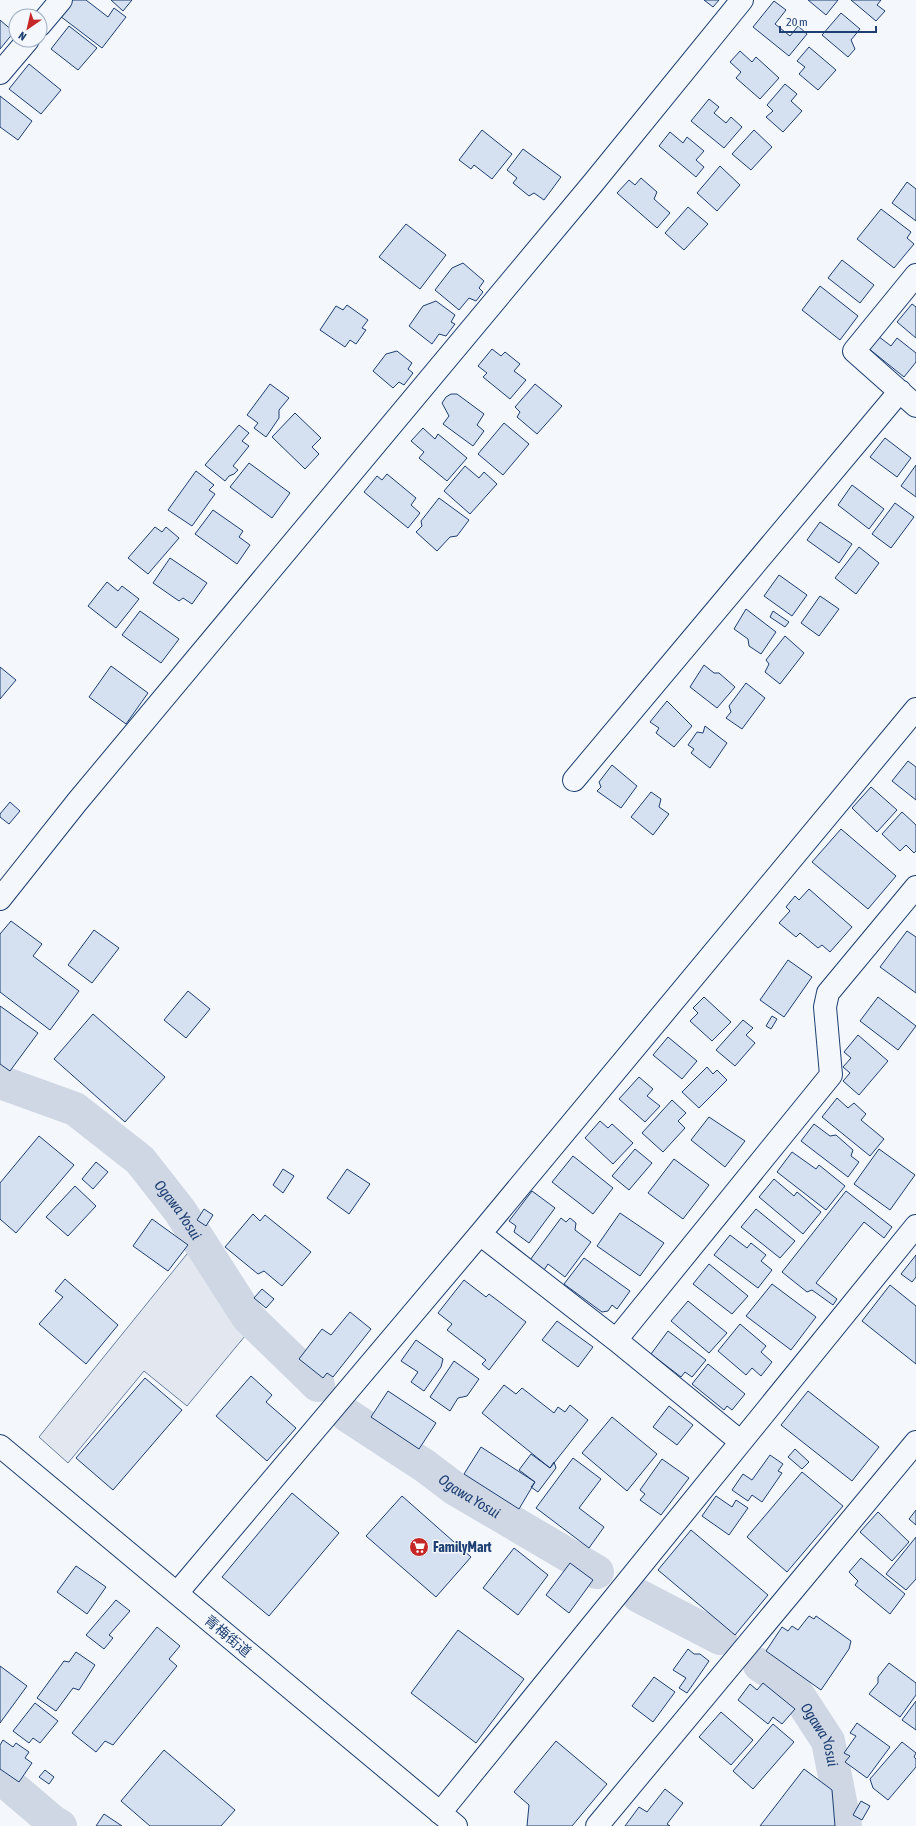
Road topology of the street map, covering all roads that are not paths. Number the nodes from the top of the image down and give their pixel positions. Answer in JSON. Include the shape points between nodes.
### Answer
{"nodes":[{"id":1,"x":61,"y":0,"type":"edge"},
{"id":2,"x":742,"y":0,"type":"edge"},
{"id":3,"x":48,"y":15,"type":"edge"},
{"id":4,"x":21,"y":48,"type":"edge"},
{"id":5,"x":0,"y":73,"type":"edge"},
{"id":6,"x":916,"y":275,"type":"edge"},
{"id":7,"x":900,"y":391,"type":"junction"},
{"id":8,"x":916,"y":406,"type":"edge"},
{"id":9,"x":916,"y":709,"type":"edge"},
{"id":10,"x":574,"y":780,"type":"dead end"},
{"id":11,"x":916,"y":887,"type":"edge"},
{"id":12,"x":0,"y":899,"type":"edge"},
{"id":13,"x":916,"y":1226,"type":"edge"},
{"id":14,"x":480,"y":1234,"type":"junction"},
{"id":15,"x":616,"y":1340,"type":"junction"},
{"id":16,"x":741,"y":1442,"type":"junction"},
{"id":17,"x":916,"y":1442,"type":"edge"},
{"id":18,"x":0,"y":1446,"type":"edge"},
{"id":19,"x":177,"y":1593,"type":"junction"},
{"id":20,"x":448,"y":1820,"type":"edge"},
{"id":21,"x":598,"y":1826,"type":"edge"}],
"edges":[{"from":1,"to":3,"type":"street"},
{"from":2,"to":12,"type":"street","via":[[594,182],[77,802]]},
{"from":4,"to":5,"type":"street"},
{"from":6,"to":7,"type":"street","via":[[854,351]]},
{"from":7,"to":8,"type":"street"},
{"from":7,"to":10,"type":"street"},
{"from":9,"to":14,"type":"street"},
{"from":11,"to":15,"type":"street","via":[[828,993],[825,1007],[831,1075]]},
{"from":13,"to":16,"type":"street"},
{"from":14,"to":15,"type":"street"},
{"from":14,"to":19,"type":"street"},
{"from":15,"to":16,"type":"street"},
{"from":16,"to":20,"type":"street"},
{"from":17,"to":21,"type":"street"},
{"from":18,"to":19,"type":"street","name":"青梅街道"},
{"from":19,"to":20,"type":"street","name":"青梅街道"}]}
